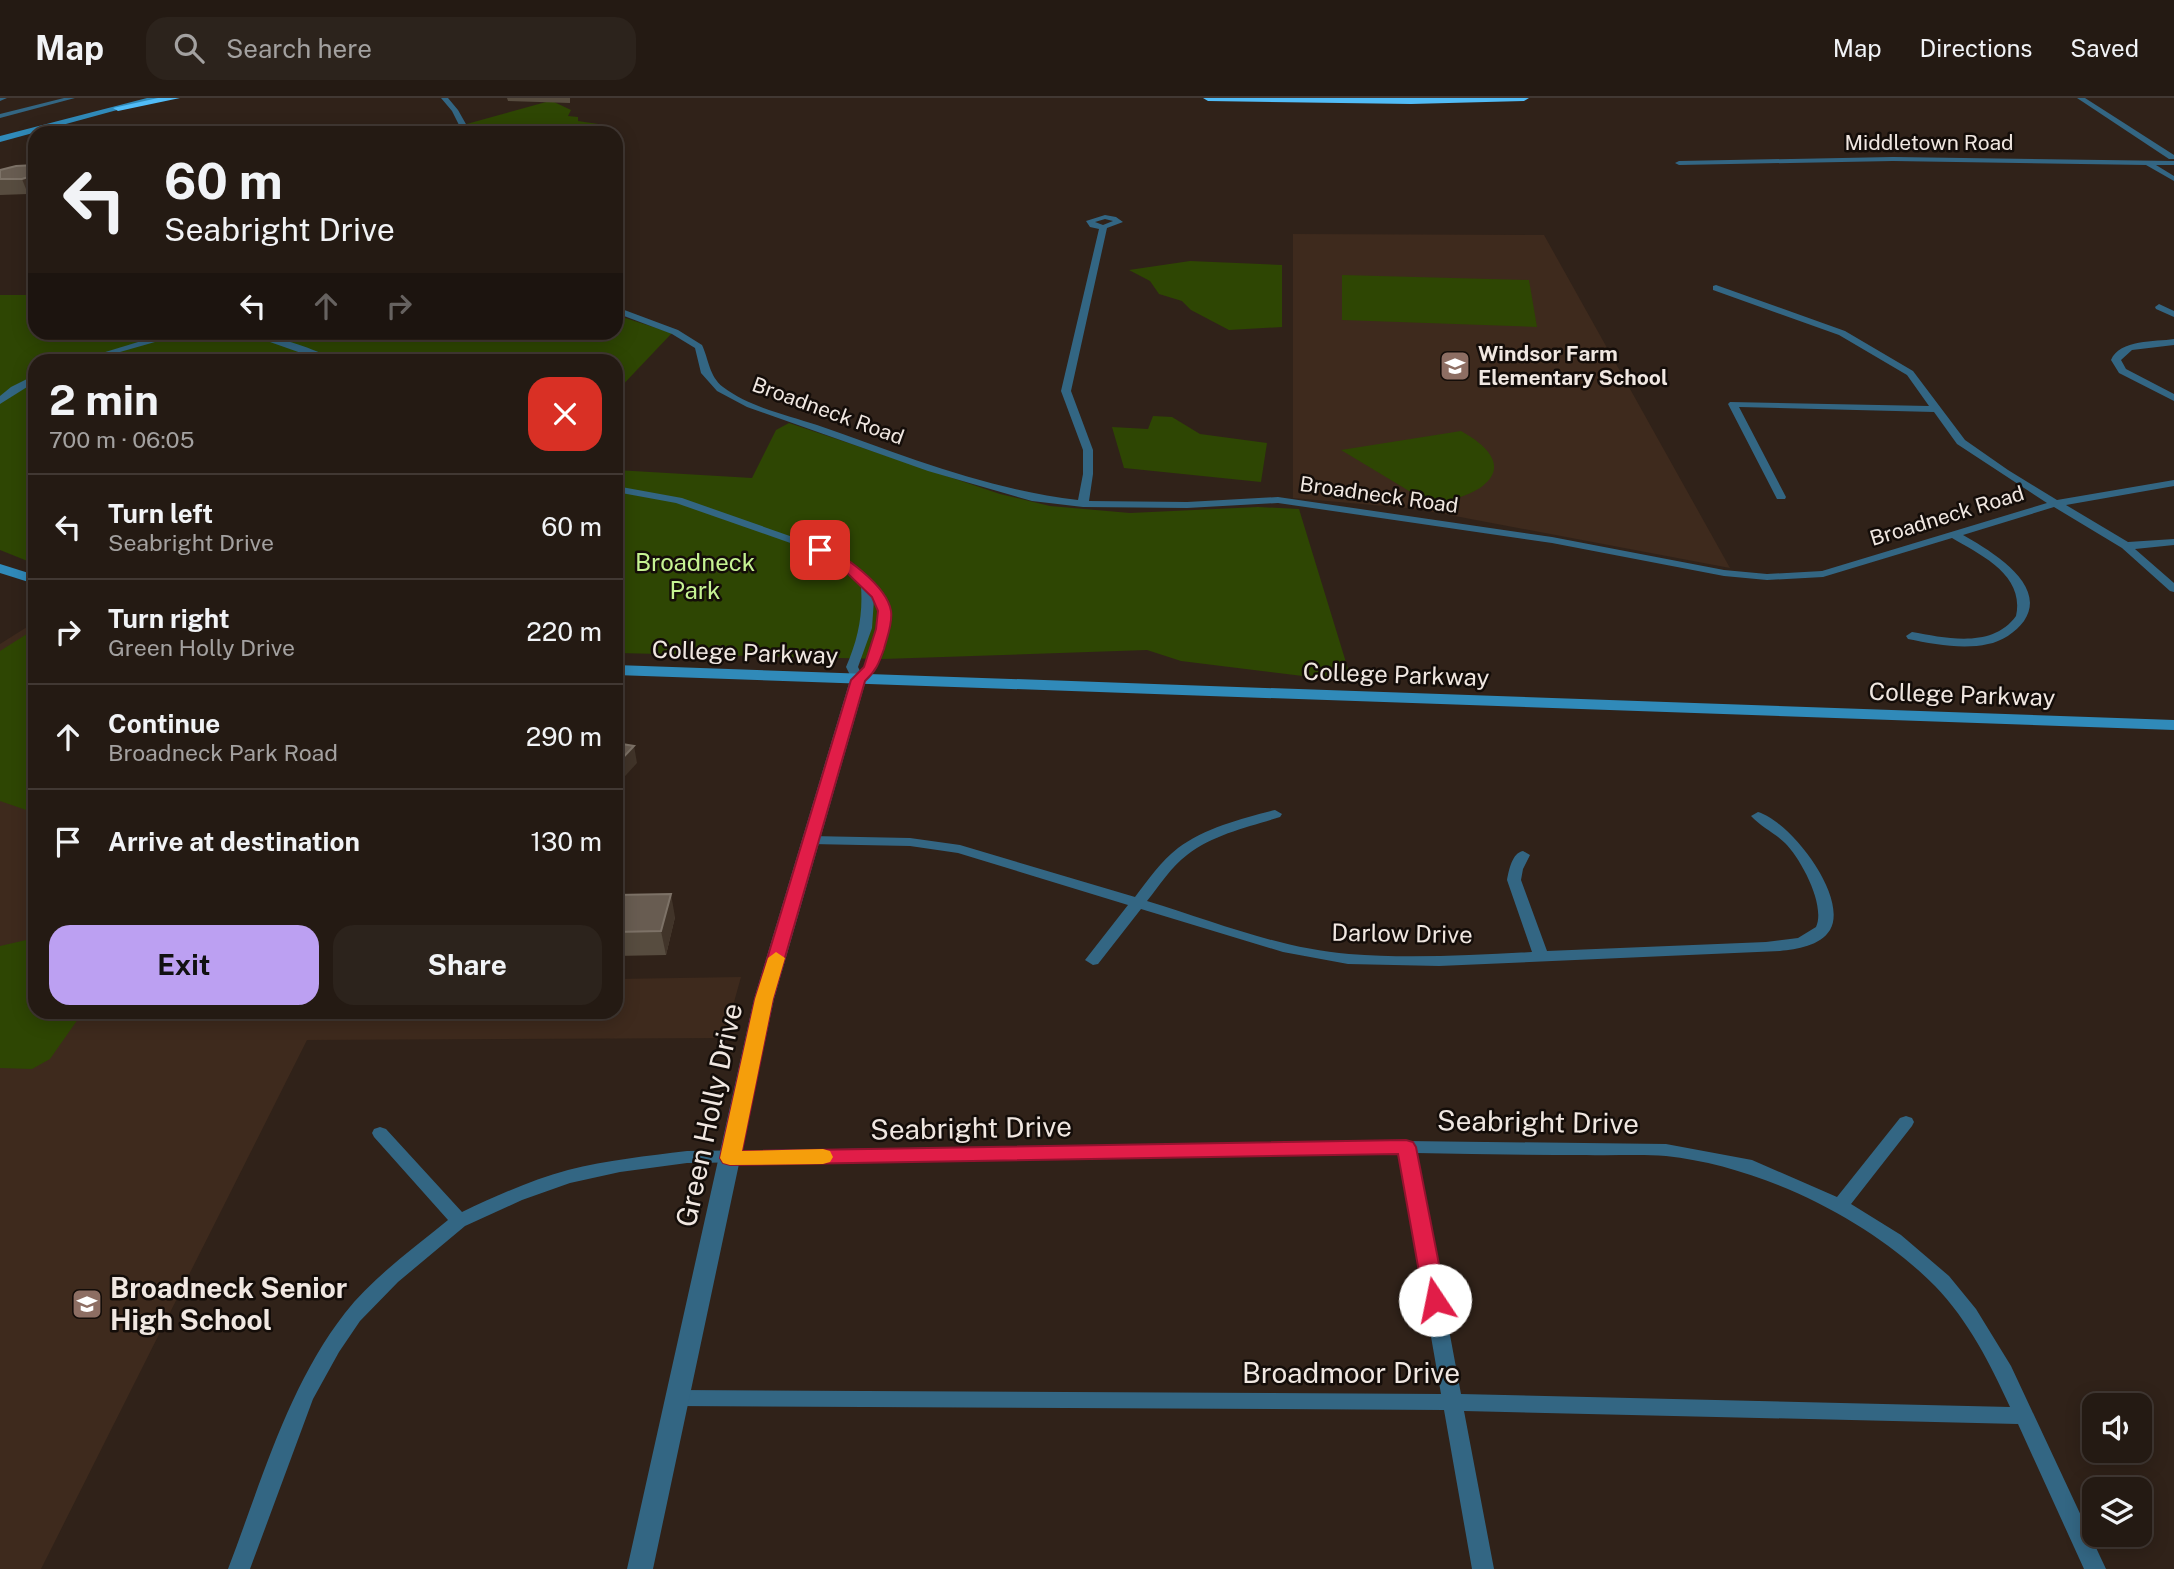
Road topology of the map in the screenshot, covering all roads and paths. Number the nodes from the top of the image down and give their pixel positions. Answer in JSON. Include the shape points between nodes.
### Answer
{"nodes":[{"id":1,"x":72,"y":98,"type":"edge"},
{"id":2,"x":133,"y":98,"type":"edge"},
{"id":3,"x":142,"y":98,"type":"edge"},
{"id":4,"x":157,"y":98,"type":"edge"},
{"id":5,"x":174,"y":98,"type":"edge"},
{"id":6,"x":444,"y":98,"type":"edge"},
{"id":7,"x":1208,"y":98,"type":"edge"},
{"id":8,"x":1524,"y":98,"type":"edge"},
{"id":9,"x":2080,"y":98,"type":"edge"},
{"id":10,"x":115,"y":106,"type":"junction"},
{"id":11,"x":0,"y":116,"type":"edge"},
{"id":12,"x":41,"y":126,"type":"edge"},
{"id":13,"x":463,"y":126,"type":"edge"},
{"id":14,"x":28,"y":129,"type":"edge"},
{"id":15,"x":0,"y":137,"type":"edge"},
{"id":16,"x":1679,"y":163,"type":"dead end"},
{"id":17,"x":2146,"y":163,"type":"junction"},
{"id":18,"x":2174,"y":163,"type":"edge"},
{"id":19,"x":2174,"y":179,"type":"edge"},
{"id":20,"x":1103,"y":227,"type":"dead end"},
{"id":21,"x":1716,"y":288,"type":"dead end"},
{"id":22,"x":2159,"y":307,"type":"dead end"},
{"id":23,"x":623,"y":313,"type":"edge"},
{"id":24,"x":2174,"y":314,"type":"edge"},
{"id":25,"x":150,"y":340,"type":"edge"},
{"id":26,"x":272,"y":340,"type":"edge"},
{"id":27,"x":2174,"y":342,"type":"edge"},
{"id":28,"x":104,"y":354,"type":"edge"},
{"id":29,"x":311,"y":354,"type":"edge"},
{"id":30,"x":28,"y":382,"type":"edge"},
{"id":31,"x":2174,"y":398,"type":"edge"},
{"id":32,"x":0,"y":401,"type":"edge"},
{"id":33,"x":1935,"y":409,"type":"junction"},
{"id":34,"x":2174,"y":483,"type":"edge"},
{"id":35,"x":623,"y":490,"type":"edge"},
{"id":36,"x":1781,"y":497,"type":"dead end"},
{"id":37,"x":2057,"y":503,"type":"junction"},
{"id":38,"x":1083,"y":504,"type":"junction"},
{"id":39,"x":1953,"y":534,"type":"junction"},
{"id":40,"x":2174,"y":542,"type":"edge"},
{"id":41,"x":2126,"y":546,"type":"junction"},
{"id":42,"x":0,"y":568,"type":"edge"},
{"id":43,"x":28,"y":578,"type":"edge"},
{"id":44,"x":2174,"y":589,"type":"edge"},
{"id":45,"x":1912,"y":636,"type":"dead end"},
{"id":46,"x":623,"y":670,"type":"edge"},
{"id":47,"x":858,"y":680,"type":"junction"},
{"id":48,"x":2174,"y":725,"type":"edge"},
{"id":49,"x":1275,"y":814,"type":"dead end"},
{"id":50,"x":1758,"y":816,"type":"dead end"},
{"id":51,"x":810,"y":840,"type":"junction"},
{"id":52,"x":1523,"y":855,"type":"dead end"},
{"id":53,"x":1140,"y":903,"type":"junction"},
{"id":54,"x":1541,"y":956,"type":"junction"},
{"id":55,"x":1093,"y":960,"type":"dead end"},
{"id":56,"x":1906,"y":1122,"type":"dead end"},
{"id":57,"x":380,"y":1133,"type":"dead end"},
{"id":58,"x":1406,"y":1147,"type":"junction"},
{"id":59,"x":730,"y":1158,"type":"junction"},
{"id":60,"x":1840,"y":1206,"type":"junction"},
{"id":61,"x":459,"y":1222,"type":"junction"},
{"id":62,"x":676,"y":1398,"type":"junction"},
{"id":63,"x":1454,"y":1402,"type":"junction"},
{"id":64,"x":2025,"y":1416,"type":"junction"},
{"id":65,"x":239,"y":1569,"type":"edge"},
{"id":66,"x":640,"y":1569,"type":"edge"},
{"id":67,"x":1483,"y":1569,"type":"edge"},
{"id":68,"x":2095,"y":1569,"type":"edge"}],
"edges":[{"from":1,"to":11,"type":"street"},
{"from":2,"to":10,"type":"highway"},
{"from":3,"to":10,"type":"main road"},
{"from":4,"to":10,"type":"main road"},
{"from":5,"to":10,"type":"highway"},
{"from":6,"to":13,"type":"street"},
{"from":7,"to":8,"type":"highway"},
{"from":9,"to":17,"type":"street","via":[[2173,156],[2142,160]]},
{"from":10,"to":12,"type":"main road"},
{"from":14,"to":15,"type":"main road"},
{"from":16,"to":17,"type":"street","name":"Middletown Road","via":[[1894,159]]},
{"from":17,"to":18,"type":"street"},
{"from":17,"to":19,"type":"street"},
{"from":20,"to":38,"type":"street","via":[[1066,391],[1086,445]]},
{"from":21,"to":33,"type":"street","via":[[1842,333],[1877,352],[1910,373]]},
{"from":22,"to":24,"type":"street"},
{"from":23,"to":38,"type":"street","name":"Broadneck Road","via":[[676,332],[695,345],[706,373],[720,389],[750,405],[932,469],[1032,498]]},
{"from":25,"to":28,"type":"street"},
{"from":26,"to":29,"type":"street"},
{"from":27,"to":31,"type":"street","via":[[2129,348],[2116,360],[2122,372]]},
{"from":30,"to":32,"type":"street"},
{"from":33,"to":36,"type":"street","via":[[1733,404]]},
{"from":33,"to":37,"type":"street","via":[[1961,442]]},
{"from":34,"to":37,"type":"street","name":"Broadneck Road"},
{"from":35,"to":47,"type":"street","via":[[678,500],[820,550],[847,566],[878,595],[885,611],[870,669]]},
{"from":37,"to":39,"type":"street","name":"Broadneck Road"},
{"from":37,"to":41,"type":"street"},
{"from":38,"to":39,"type":"street","name":"Broadneck Road","via":[[1278,500],[1552,540],[1767,578],[1823,574]]},
{"from":39,"to":45,"type":"street","via":[[1999,562],[2018,583],[2025,598],[2024,614],[2013,628],[1989,640],[1953,642]]},
{"from":40,"to":41,"type":"street"},
{"from":41,"to":44,"type":"street"},
{"from":42,"to":43,"type":"main road"},
{"from":46,"to":47,"type":"main road","name":"College Parkway"},
{"from":47,"to":48,"type":"main road","name":"College Parkway"},
{"from":47,"to":51,"type":"street","name":"Green Holly Drive"},
{"from":49,"to":53,"type":"street","via":[[1199,840],[1166,867]]},
{"from":50,"to":54,"type":"street","name":"Darlow Drive","via":[[1799,850],[1821,895],[1827,915],[1816,935],[1766,947]]},
{"from":51,"to":53,"type":"street","name":"Darlow Drive","via":[[910,842],[960,849]]},
{"from":51,"to":59,"type":"street","name":"Green Holly Drive","via":[[764,999]]},
{"from":52,"to":54,"type":"street","via":[[1514,880]]},
{"from":53,"to":54,"type":"street","name":"Darlow Drive","via":[[1318,955],[1383,961]]},
{"from":53,"to":55,"type":"street"},
{"from":56,"to":60,"type":"street"},
{"from":57,"to":61,"type":"street"},
{"from":58,"to":59,"type":"street","name":"Seabright Drive"},
{"from":58,"to":60,"type":"street","name":"Seabright Drive","via":[[1666,1150],[1746,1165]]},
{"from":58,"to":63,"type":"street"},
{"from":59,"to":61,"type":"street","name":"Seabright Drive","via":[[687,1157],[568,1177]]},
{"from":59,"to":62,"type":"street","name":"Green Holly Drive"},
{"from":60,"to":64,"type":"street","name":"Seabright Drive","via":[[1895,1240],[1942,1281],[2001,1366]]},
{"from":61,"to":65,"type":"street","name":"Seabright Drive","via":[[392,1277],[353,1316],[332,1346],[304,1397]]},
{"from":62,"to":63,"type":"street","name":"Broadmoor Drive"},
{"from":62,"to":66,"type":"street","name":"Green Holly Drive"},
{"from":63,"to":64,"type":"street","name":"Broadmoor Drive"},
{"from":63,"to":67,"type":"street"},
{"from":64,"to":68,"type":"street","name":"Seabright Drive"}]}
